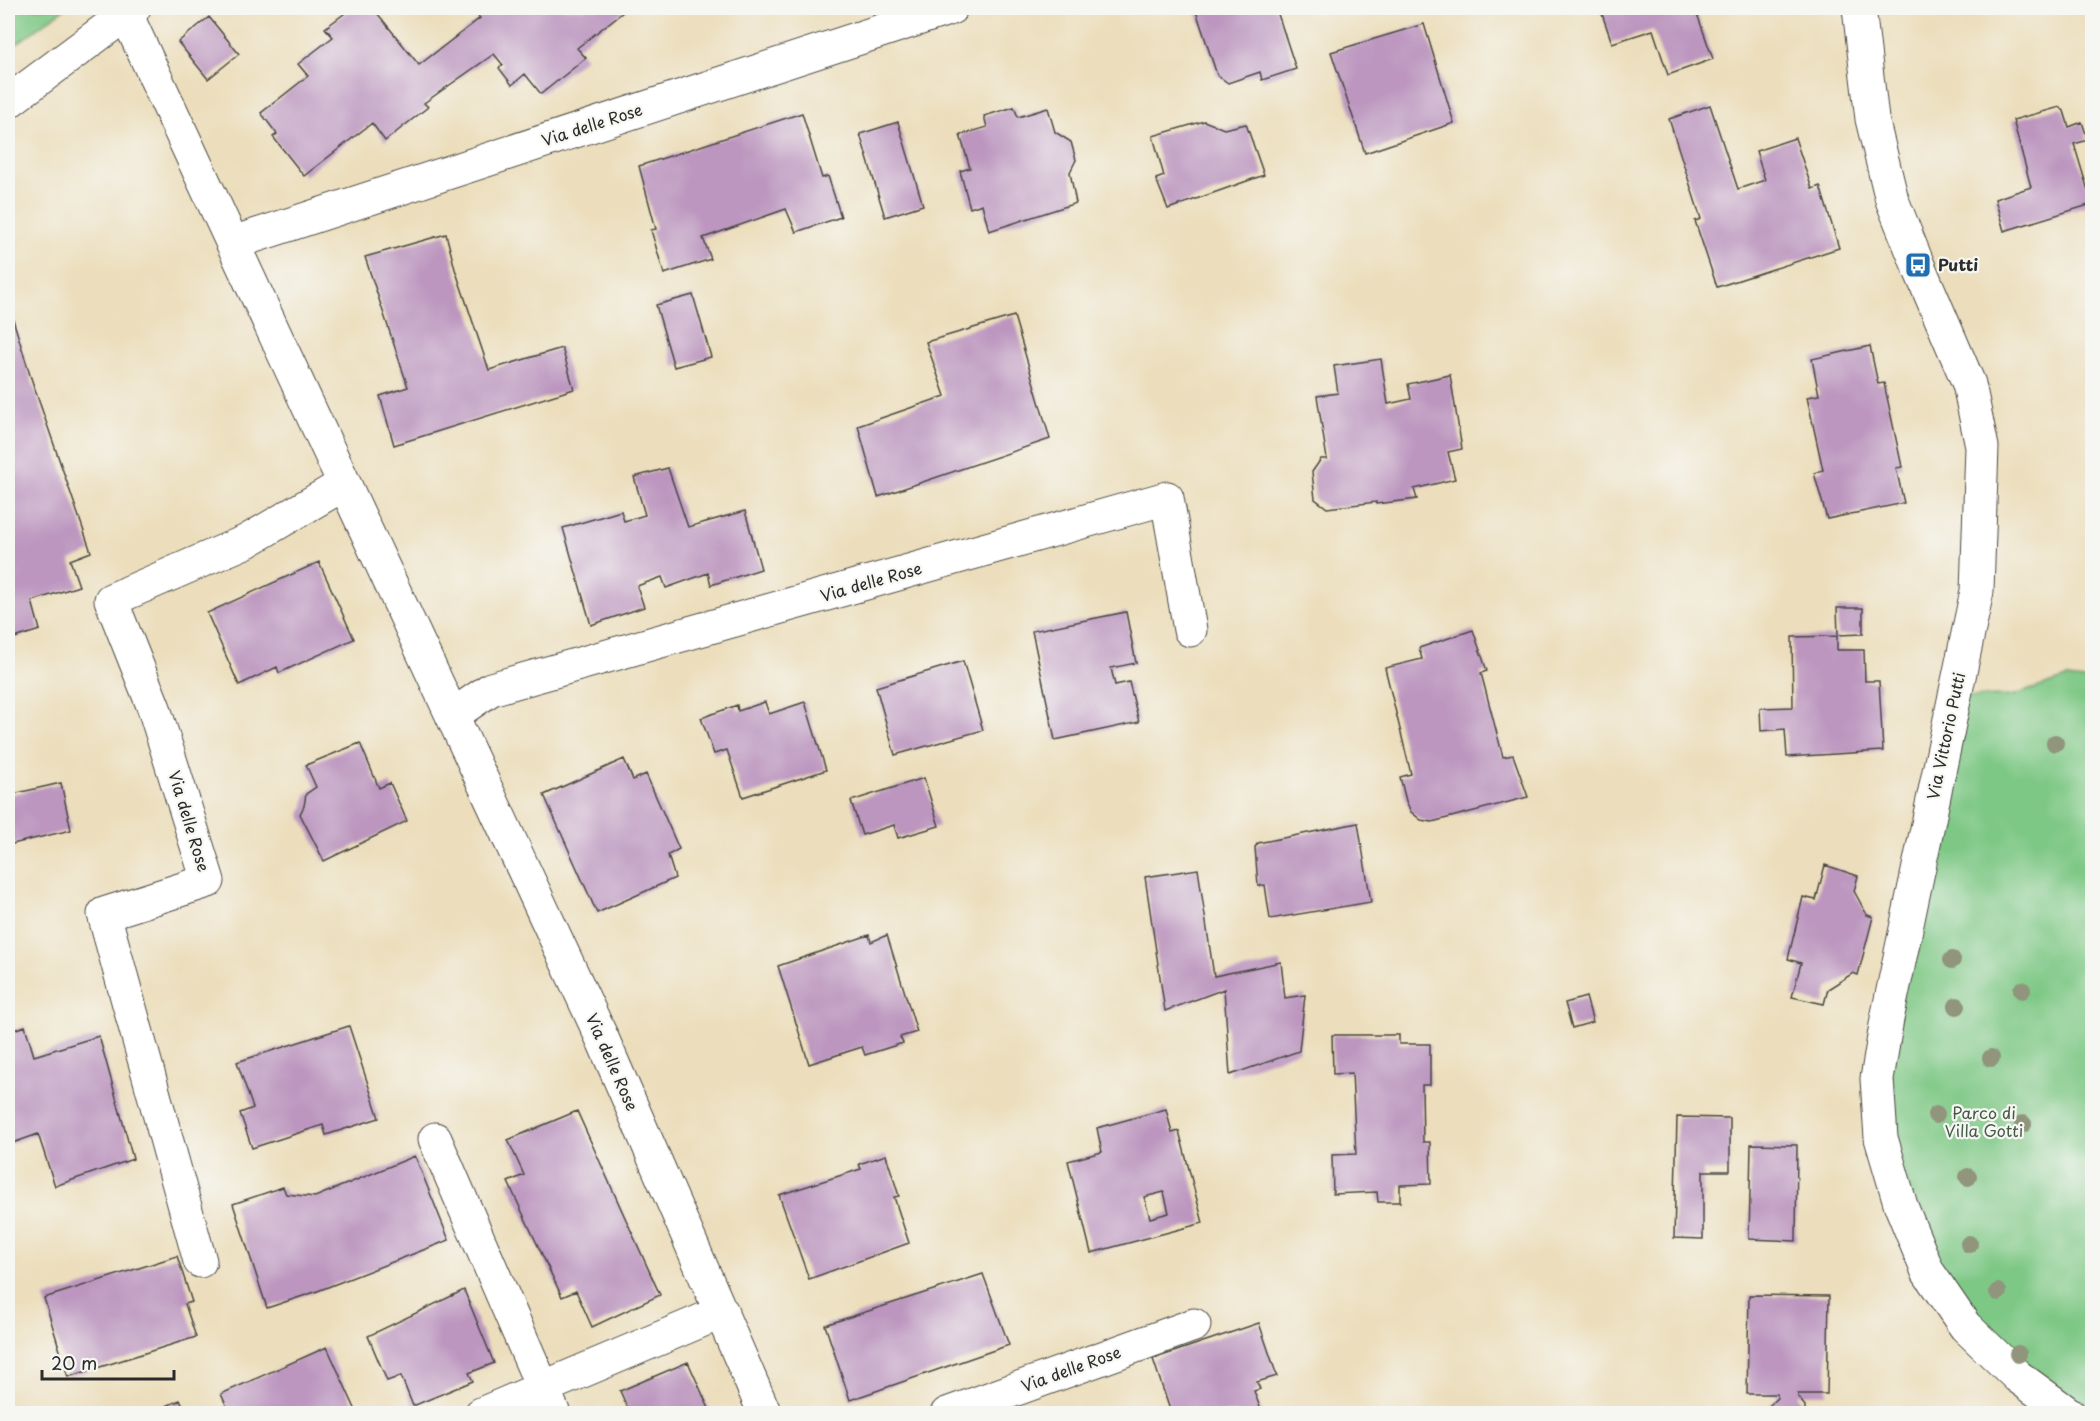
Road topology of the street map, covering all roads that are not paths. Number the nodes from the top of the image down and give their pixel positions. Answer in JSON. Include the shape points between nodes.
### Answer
{"nodes":[{"id":1,"x":951,"y":8,"type":"edge"},
{"id":2,"x":1859,"y":8,"type":"edge"},
{"id":3,"x":130,"y":11,"type":"edge"},
{"id":4,"x":8,"y":102,"type":"edge"},
{"id":5,"x":233,"y":243,"type":"junction"},
{"id":6,"x":344,"y":484,"type":"junction"},
{"id":7,"x":1190,"y":630,"type":"dead end"},
{"id":8,"x":453,"y":715,"type":"junction"},
{"id":9,"x":435,"y":1139,"type":"dead end"},
{"id":10,"x":200,"y":1261,"type":"dead end"},
{"id":11,"x":722,"y":1312,"type":"junction"},
{"id":12,"x":1194,"y":1325,"type":"dead end"},
{"id":13,"x":548,"y":1401,"type":"edge"},
{"id":14,"x":482,"y":1413,"type":"edge"},
{"id":15,"x":765,"y":1413,"type":"edge"},
{"id":16,"x":947,"y":1413,"type":"edge"},
{"id":17,"x":2068,"y":1413,"type":"edge"}],
"edges":[{"from":1,"to":5,"type":"street","name":"Via delle Rose"},
{"from":2,"to":17,"type":"street","name":"Via Vittorio Putti","via":[[1872,119],[1892,200],[1969,384],[1982,447],[1977,591],[1887,1019],[1877,1079],[1881,1138],[1901,1206],[1928,1272],[1965,1326],[2017,1376]]},
{"from":3,"to":4,"type":"street"},
{"from":3,"to":5,"type":"street","name":"Via delle Rose"},
{"from":5,"to":6,"type":"street","name":"Via delle Rose"},
{"from":6,"to":8,"type":"street","name":"Via delle Rose"},
{"from":6,"to":10,"type":"street","name":"Via delle Rose","via":[[247,541],[111,600],[154,708],[208,881],[104,914]]},
{"from":7,"to":8,"type":"street","name":"Via delle Rose","via":[[1167,498],[491,689]]},
{"from":8,"to":11,"type":"street","name":"Via delle Rose","via":[[602,1038]]},
{"from":9,"to":13,"type":"street"},
{"from":11,"to":13,"type":"street"},
{"from":11,"to":15,"type":"street","name":"Via delle Rose"},
{"from":12,"to":16,"type":"street","name":"Via delle Rose"},
{"from":13,"to":14,"type":"street"}]}
